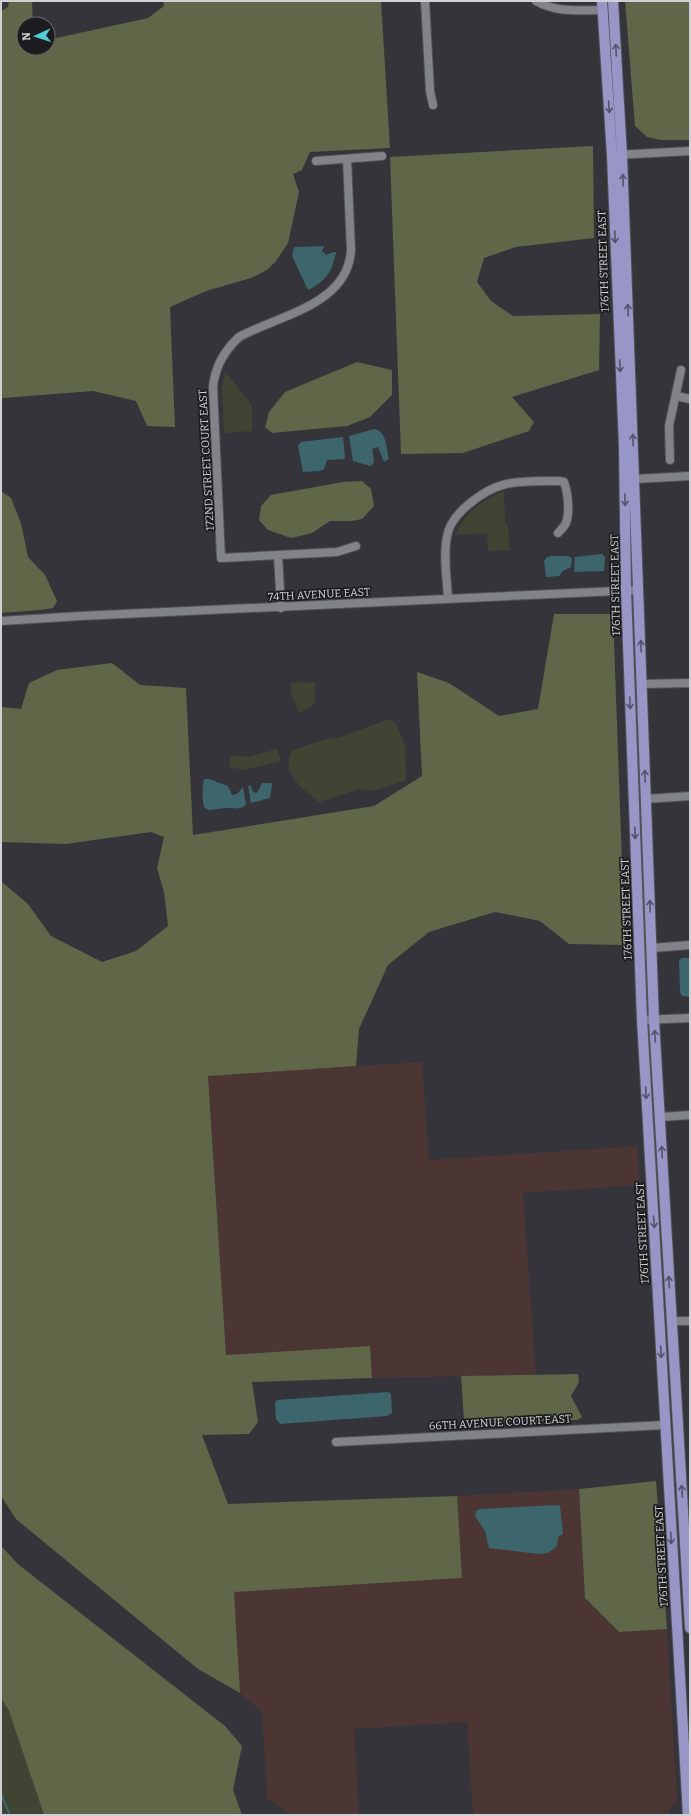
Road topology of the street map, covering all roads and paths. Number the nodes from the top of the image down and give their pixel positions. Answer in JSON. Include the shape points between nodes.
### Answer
{"nodes":[{"id":1,"x":425,"y":1,"type":"edge"},
{"id":2,"x":536,"y":1,"type":"edge"},
{"id":3,"x":613,"y":1,"type":"edge"},
{"id":4,"x":602,"y":6,"type":"edge"},
{"id":5,"x":433,"y":105,"type":"dead end"},
{"id":6,"x":690,"y":151,"type":"edge"},
{"id":7,"x":622,"y":155,"type":"junction"},
{"id":8,"x":382,"y":156,"type":"dead end"},
{"id":9,"x":612,"y":156,"type":"junction"},
{"id":10,"x":347,"y":159,"type":"junction"},
{"id":11,"x":316,"y":161,"type":"dead end"},
{"id":12,"x":681,"y":370,"type":"dead end"},
{"id":13,"x":676,"y":396,"type":"junction"},
{"id":14,"x":690,"y":399,"type":"edge"},
{"id":15,"x":624,"y":447,"type":"junction"},
{"id":16,"x":670,"y":460,"type":"dead end"},
{"id":17,"x":690,"y":476,"type":"edge"},
{"id":18,"x":635,"y":479,"type":"junction"},
{"id":19,"x":558,"y":533,"type":"dead end"},
{"id":20,"x":356,"y":546,"type":"dead end"},
{"id":21,"x":278,"y":555,"type":"junction"},
{"id":22,"x":626,"y":590,"type":"junction"},
{"id":23,"x":639,"y":590,"type":"junction"},
{"id":24,"x":448,"y":598,"type":"junction"},
{"id":25,"x":281,"y":608,"type":"junction"},
{"id":26,"x":1,"y":621,"type":"edge"},
{"id":27,"x":690,"y":683,"type":"edge"},
{"id":28,"x":642,"y":684,"type":"junction"},
{"id":29,"x":690,"y":796,"type":"edge"},
{"id":30,"x":646,"y":799,"type":"junction"},
{"id":31,"x":690,"y":945,"type":"edge"},
{"id":32,"x":652,"y":948,"type":"junction"},
{"id":33,"x":690,"y":1018,"type":"edge"},
{"id":34,"x":642,"y":1020,"type":"junction"},
{"id":35,"x":654,"y":1020,"type":"junction"},
{"id":36,"x":690,"y":1115,"type":"edge"},
{"id":37,"x":660,"y":1116,"type":"junction"},
{"id":38,"x":671,"y":1321,"type":"junction"},
{"id":39,"x":690,"y":1321,"type":"edge"},
{"id":40,"x":665,"y":1425,"type":"junction"},
{"id":41,"x":336,"y":1442,"type":"dead end"},
{"id":42,"x":668,"y":1476,"type":"junction"},
{"id":43,"x":684,"y":1522,"type":"junction"},
{"id":44,"x":690,"y":1628,"type":"edge"},
{"id":45,"x":688,"y":1815,"type":"edge"}],
"edges":[{"from":1,"to":5,"type":"street"},
{"from":2,"to":4,"type":"street","via":[[559,10]]},
{"from":7,"to":3,"type":"main road","name":"176TH STREET EAST","one_way":true},
{"from":4,"to":9,"type":"main road","name":"176TH STREET EAST","one_way":true},
{"from":6,"to":7,"type":"street"},
{"from":7,"to":9,"type":"street"},
{"from":18,"to":7,"type":"main road","name":"176TH STREET EAST","one_way":true},
{"from":8,"to":10,"type":"street"},
{"from":9,"to":15,"type":"main road","name":"176TH STREET EAST","one_way":true},
{"from":10,"to":11,"type":"street"},
{"from":10,"to":21,"type":"street","name":"172ND STREET COURT EAST","via":[[351,250],[342,279],[319,301],[239,337],[219,362],[214,377],[221,558]]},
{"from":12,"to":13,"type":"street"},
{"from":13,"to":14,"type":"street"},
{"from":13,"to":16,"type":"street","via":[[669,426]]},
{"from":15,"to":18,"type":"main road","via":[[629,473]]},
{"from":15,"to":22,"type":"main road","name":"176TH STREET EAST","one_way":true},
{"from":17,"to":18,"type":"street"},
{"from":18,"to":23,"type":"main road","name":"176TH STREET EAST"},
{"from":19,"to":24,"type":"street","via":[[565,524],[567,515],[564,482],[523,482],[498,486],[481,496],[458,514],[447,536]]},
{"from":20,"to":21,"type":"street","via":[[337,552]]},
{"from":21,"to":25,"type":"street"},
{"from":22,"to":23,"type":"street","name":"74TH AVENUE EAST"},
{"from":22,"to":24,"type":"street","name":"74TH AVENUE EAST"},
{"from":22,"to":34,"type":"main road","name":"176TH STREET EAST","one_way":true},
{"from":28,"to":23,"type":"main road","name":"176TH STREET EAST","one_way":true},
{"from":24,"to":25,"type":"street","name":"74TH AVENUE EAST"},
{"from":25,"to":26,"type":"street","name":"74TH AVENUE EAST"},
{"from":27,"to":28,"type":"street"},
{"from":30,"to":28,"type":"main road","name":"176TH STREET EAST","one_way":true},
{"from":29,"to":30,"type":"street"},
{"from":32,"to":30,"type":"main road","name":"176TH STREET EAST","one_way":true},
{"from":31,"to":32,"type":"street"},
{"from":32,"to":35,"type":"main road","name":"176TH STREET EAST"},
{"from":33,"to":35,"type":"street"},
{"from":34,"to":35,"type":"street"},
{"from":34,"to":40,"type":"main road","name":"176TH STREET EAST","one_way":true},
{"from":37,"to":35,"type":"main road","name":"176TH STREET EAST","one_way":true},
{"from":36,"to":37,"type":"street"},
{"from":38,"to":37,"type":"main road","name":"176TH STREET EAST","one_way":true},
{"from":38,"to":39,"type":"street"},
{"from":43,"to":38,"type":"main road","name":"176TH STREET EAST","one_way":true},
{"from":40,"to":41,"type":"street","name":"66TH AVENUE COURT EAST"},
{"from":40,"to":42,"type":"main road","name":"176TH STREET EAST"},
{"from":42,"to":43,"type":"main road","via":[[678,1518]]},
{"from":42,"to":45,"type":"main road","name":"176TH STREET EAST","one_way":true},
{"from":43,"to":44,"type":"main road","name":"176TH STREET EAST"}]}
